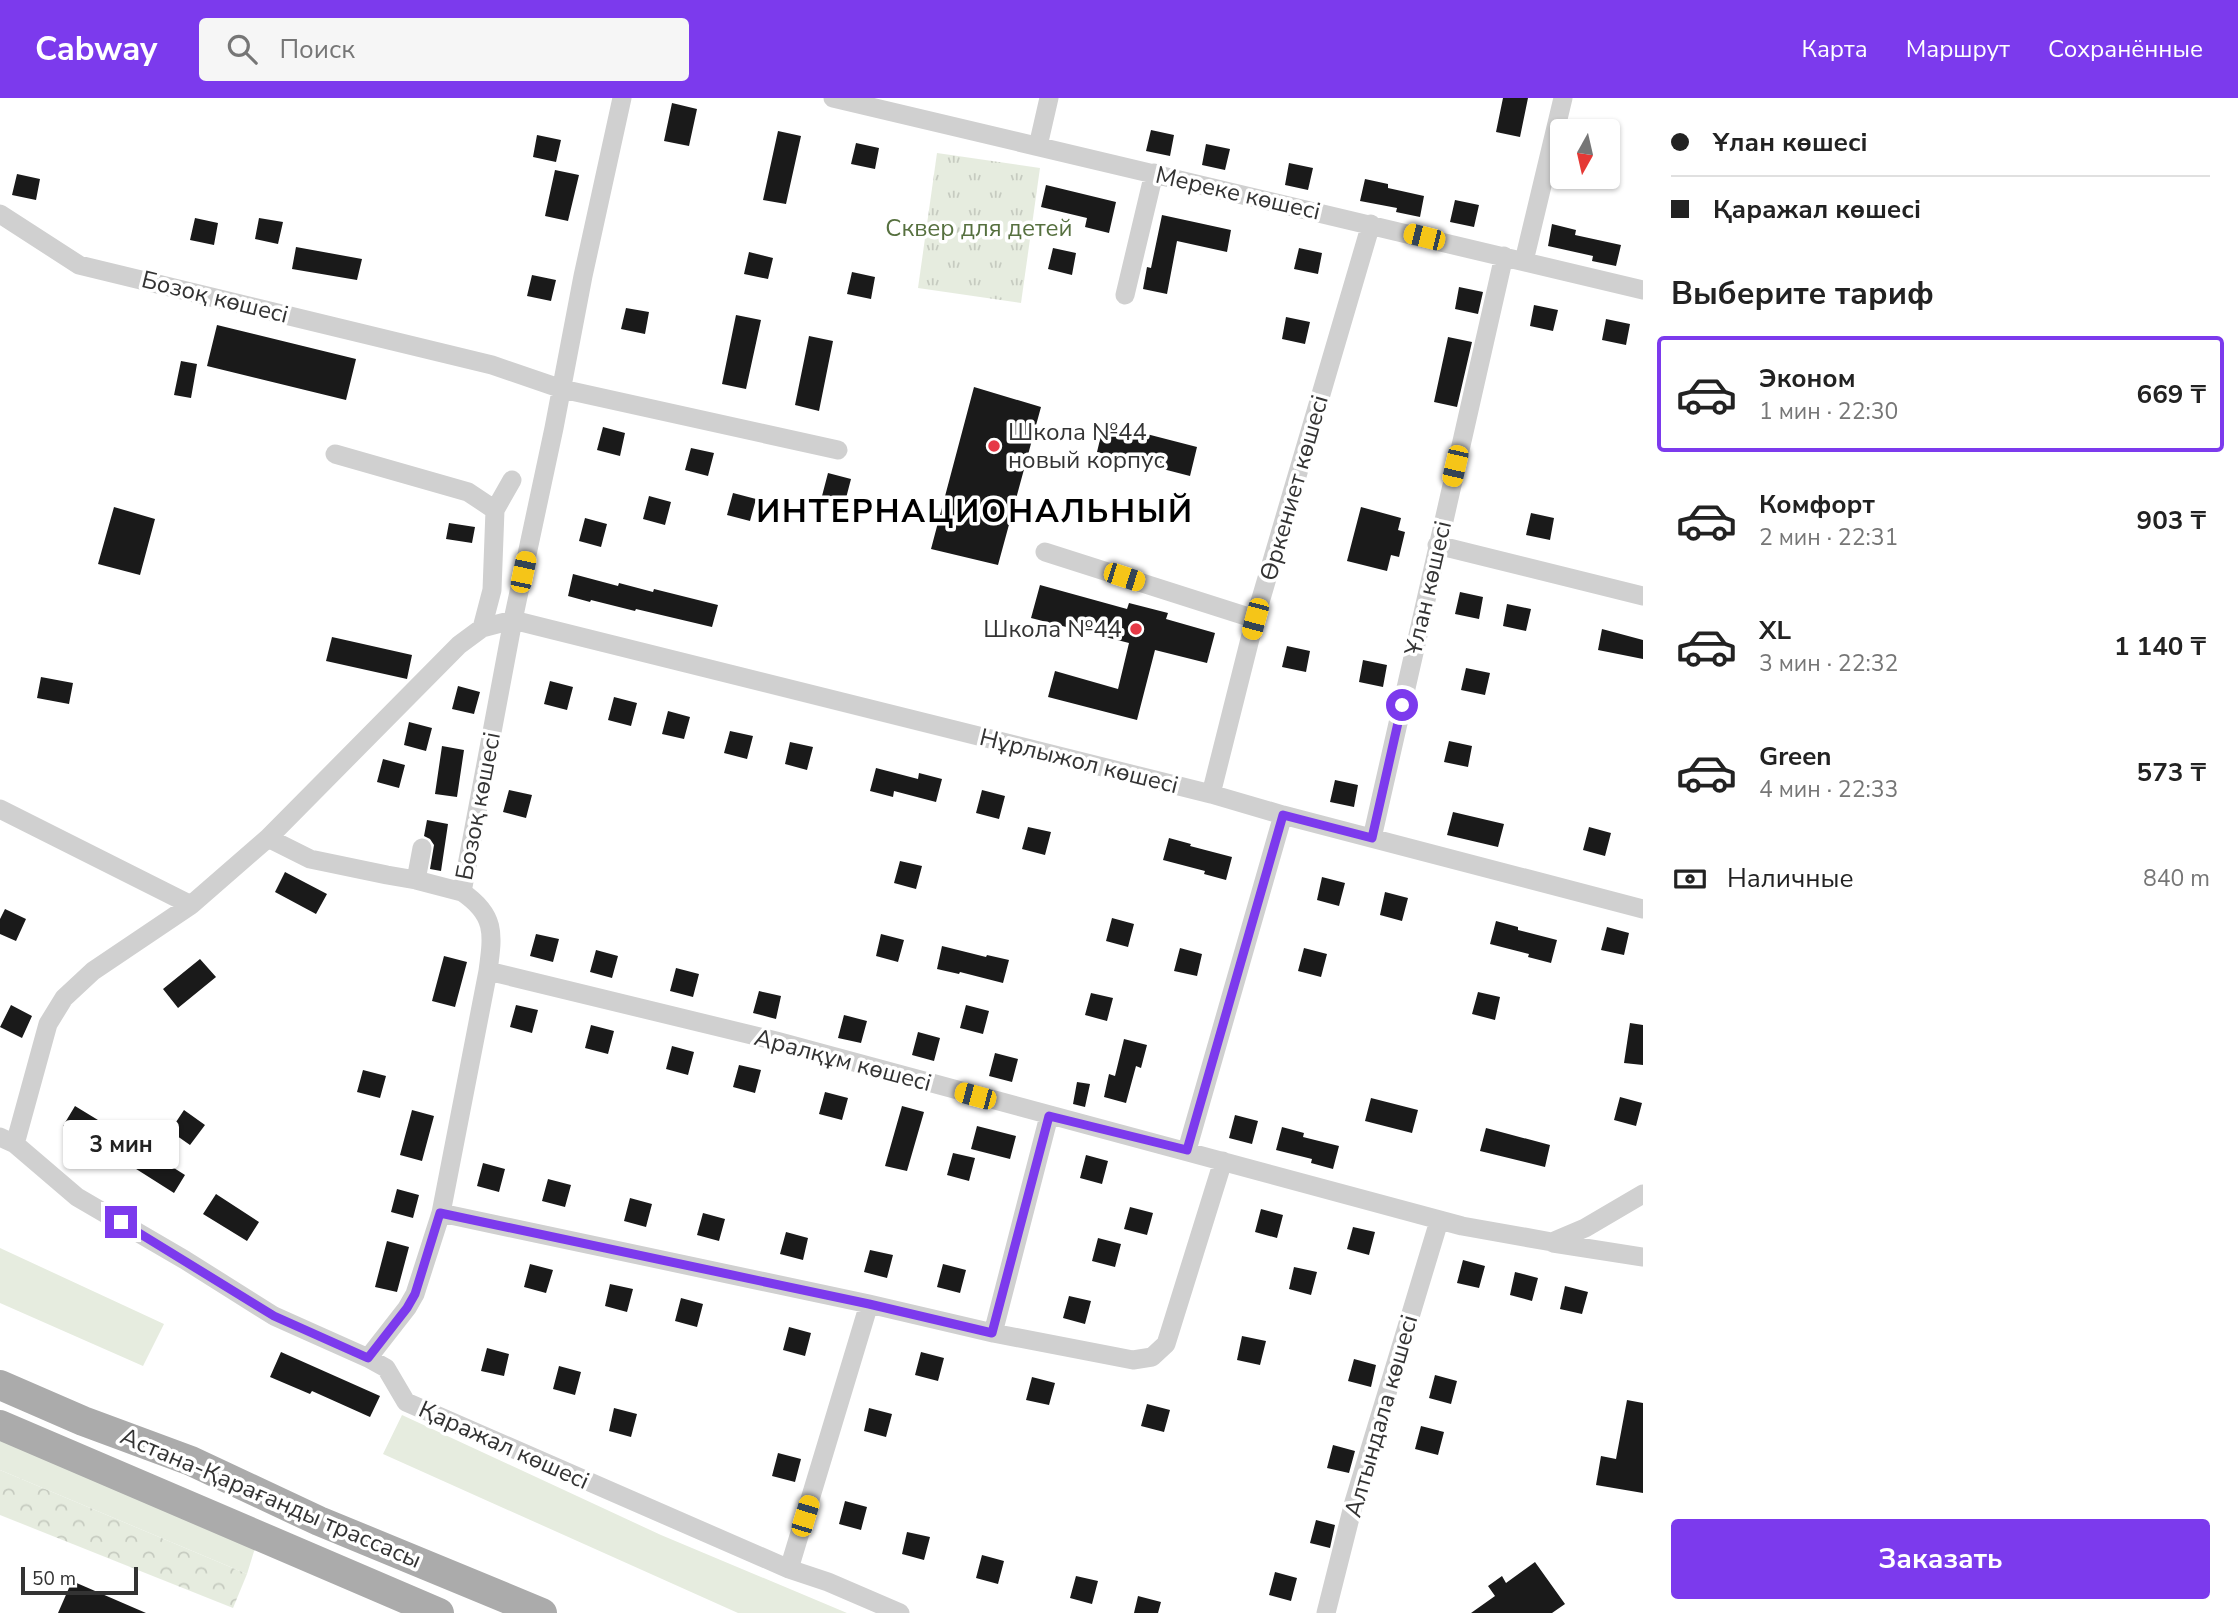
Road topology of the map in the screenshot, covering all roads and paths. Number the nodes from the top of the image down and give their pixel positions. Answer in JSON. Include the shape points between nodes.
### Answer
{"nodes":[{"id":1,"x":622,"y":98,"type":"edge"},
{"id":2,"x":833,"y":98,"type":"edge"},
{"id":3,"x":1049,"y":98,"type":"edge"},
{"id":4,"x":1563,"y":98,"type":"edge"},
{"id":5,"x":1038,"y":146,"type":"junction"},
{"id":6,"x":1154,"y":173,"type":"junction"},
{"id":7,"x":0,"y":214,"type":"edge"},
{"id":8,"x":1371,"y":224,"type":"junction"},
{"id":9,"x":1504,"y":256,"type":"junction"},
{"id":10,"x":1524,"y":261,"type":"junction"},
{"id":11,"x":1643,"y":290,"type":"edge"},
{"id":12,"x":1125,"y":295,"type":"dead end"},
{"id":13,"x":562,"y":389,"type":"junction"},
{"id":14,"x":838,"y":450,"type":"dead end"},
{"id":15,"x":335,"y":454,"type":"dead end"},
{"id":16,"x":512,"y":480,"type":"dead end"},
{"id":17,"x":495,"y":510,"type":"junction"},
{"id":18,"x":1437,"y":545,"type":"junction"},
{"id":19,"x":1045,"y":552,"type":"dead end"},
{"id":20,"x":1643,"y":596,"type":"edge"},
{"id":21,"x":1255,"y":619,"type":"junction"},
{"id":22,"x":513,"y":620,"type":"junction"},
{"id":23,"x":482,"y":628,"type":"junction"},
{"id":24,"x":1211,"y":794,"type":"junction"},
{"id":25,"x":0,"y":809,"type":"edge"},
{"id":26,"x":1283,"y":815,"type":"junction"},
{"id":27,"x":268,"y":838,"type":"junction"},
{"id":28,"x":1372,"y":838,"type":"junction"},
{"id":29,"x":422,"y":848,"type":"dead end"},
{"id":30,"x":416,"y":880,"type":"junction"},
{"id":31,"x":462,"y":892,"type":"junction"},
{"id":32,"x":191,"y":905,"type":"junction"},
{"id":33,"x":1643,"y":909,"type":"edge"},
{"id":34,"x":488,"y":971,"type":"junction"},
{"id":35,"x":1049,"y":1116,"type":"junction"},
{"id":36,"x":7,"y":1141,"type":"edge"},
{"id":37,"x":1187,"y":1150,"type":"junction"},
{"id":38,"x":1223,"y":1161,"type":"junction"},
{"id":39,"x":1643,"y":1194,"type":"edge"},
{"id":40,"x":440,"y":1213,"type":"junction"},
{"id":41,"x":1439,"y":1221,"type":"junction"},
{"id":42,"x":1552,"y":1242,"type":"junction"},
{"id":43,"x":1643,"y":1257,"type":"edge"},
{"id":44,"x":869,"y":1304,"type":"junction"},
{"id":45,"x":992,"y":1333,"type":"junction"},
{"id":46,"x":368,"y":1358,"type":"junction"},
{"id":47,"x":0,"y":1385,"type":"edge"},
{"id":48,"x":0,"y":1424,"type":"edge"},
{"id":49,"x":789,"y":1569,"type":"junction"},
{"id":50,"x":439,"y":1613,"type":"edge"},
{"id":51,"x":542,"y":1613,"type":"edge"},
{"id":52,"x":900,"y":1613,"type":"edge"},
{"id":53,"x":1326,"y":1613,"type":"edge"}],
"edges":[{"from":1,"to":13,"type":"street","name":"Бозоқ көшесі"},
{"from":2,"to":5,"type":"street","name":"Мереке көшесі"},
{"from":3,"to":5,"type":"street"},
{"from":4,"to":10,"type":"street"},
{"from":5,"to":6,"type":"street","name":"Мереке көшесі"},
{"from":6,"to":8,"type":"street","name":"Мереке көшесі"},
{"from":6,"to":12,"type":"street"},
{"from":7,"to":13,"type":"street","name":"Бозоқ көшесі","via":[[79,265],[492,365]]},
{"from":8,"to":9,"type":"street","name":"Мереке көшесі"},
{"from":8,"to":21,"type":"street","name":"Өркениет көшесі"},
{"from":9,"to":10,"type":"street","name":"Мереке көшесі"},
{"from":9,"to":18,"type":"street","name":"Ұлан көшесі"},
{"from":10,"to":11,"type":"street","name":"Мереке көшесі"},
{"from":13,"to":14,"type":"street","name":"Бозоқ көшесі"},
{"from":13,"to":22,"type":"street","name":"Бозоқ көшесі"},
{"from":15,"to":17,"type":"street","via":[[468,492]]},
{"from":16,"to":17,"type":"street"},
{"from":17,"to":23,"type":"street","via":[[492,590]]},
{"from":18,"to":20,"type":"street"},
{"from":18,"to":28,"type":"street","name":"Ұлан көшесі"},
{"from":19,"to":21,"type":"street"},
{"from":21,"to":24,"type":"street","name":"Өркениет көшесі"},
{"from":22,"to":23,"type":"street"},
{"from":22,"to":24,"type":"street","name":"Нұрлыжол көшесі"},
{"from":22,"to":31,"type":"street","name":"Бозоқ көшесі"},
{"from":23,"to":27,"type":"street","via":[[459,645]]},
{"from":24,"to":26,"type":"street","name":"Нұрлыжол көшесі"},
{"from":25,"to":32,"type":"street"},
{"from":26,"to":28,"type":"street","name":"Нұрлыжол көшесі"},
{"from":26,"to":37,"type":"street"},
{"from":27,"to":30,"type":"street","via":[[310,859]]},
{"from":27,"to":32,"type":"street"},
{"from":28,"to":33,"type":"street","name":"Нұрлыжол көшесі"},
{"from":29,"to":30,"type":"street"},
{"from":30,"to":31,"type":"street"},
{"from":31,"to":34,"type":"street","name":"Бозоқ көшесі","via":[[486,914],[493,934]]},
{"from":32,"to":36,"type":"street","via":[[93,971],[64,998],[48,1024]]},
{"from":34,"to":35,"type":"street","name":"Аралқұм көшесі","via":[[776,1041]]},
{"from":34,"to":40,"type":"street","name":"Бозоқ көшесі"},
{"from":35,"to":37,"type":"street","name":"Аралқұм көшесі"},
{"from":35,"to":45,"type":"street"},
{"from":36,"to":46,"type":"street","name":"Қаражал көшесі","via":[[77,1196],[274,1316]]},
{"from":37,"to":38,"type":"street","name":"Аралқұм көшесі"},
{"from":38,"to":41,"type":"street","name":"Аралқұм көшесі"},
{"from":38,"to":45,"type":"street","via":[[1166,1344],[1152,1357],[1133,1360]]},
{"from":39,"to":42,"type":"street"},
{"from":40,"to":44,"type":"street"},
{"from":40,"to":46,"type":"street","name":"Бозоқ көшесі","via":[[415,1294]]},
{"from":41,"to":42,"type":"street","name":"Аралқұм көшесі"},
{"from":41,"to":53,"type":"street","name":"Алтындала көшесі","via":[[1354,1502]]},
{"from":42,"to":43,"type":"street","name":"Аралқұм көшесі"},
{"from":44,"to":45,"type":"street"},
{"from":44,"to":49,"type":"street"},
{"from":46,"to":49,"type":"street","name":"Қаражал көшесі","via":[[386,1368],[406,1402]]},
{"from":47,"to":51,"type":"main road","name":"Астана-Қарағанды трассасы","via":[[191,1461],[319,1521]]},
{"from":48,"to":50,"type":"main road","name":"Астана-Қарағанды трассасы"},
{"from":49,"to":52,"type":"street","name":"Қаражал көшесі"}]}
